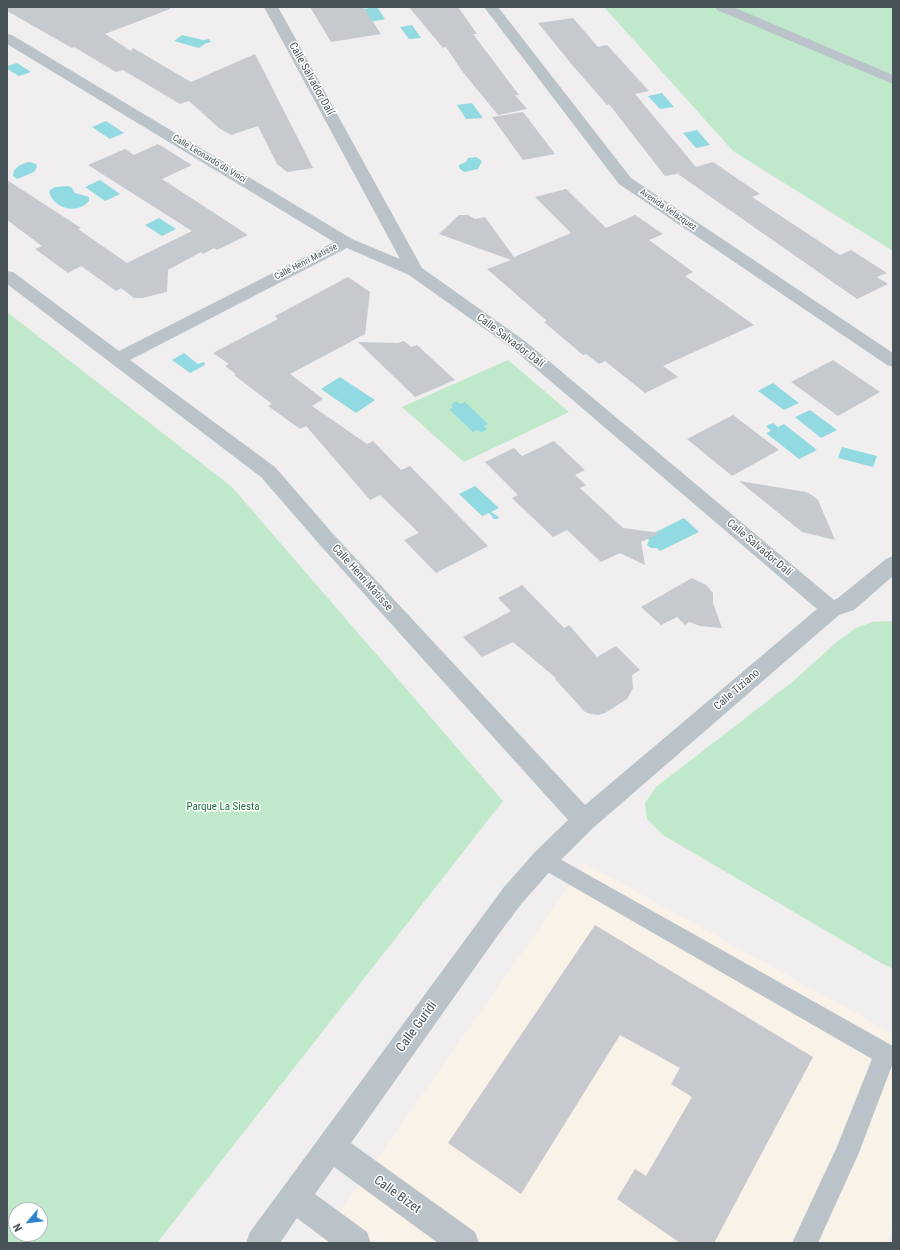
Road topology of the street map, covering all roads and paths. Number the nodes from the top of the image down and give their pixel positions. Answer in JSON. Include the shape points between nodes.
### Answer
{"nodes":[{"id":1,"x":258,"y":7,"type":"edge"},
{"id":2,"x":492,"y":7,"type":"edge"},
{"id":3,"x":722,"y":7,"type":"edge"},
{"id":4,"x":274,"y":12,"type":"edge"},
{"id":5,"x":7,"y":38,"type":"edge"},
{"id":6,"x":893,"y":80,"type":"edge"},
{"id":7,"x":346,"y":242,"type":"junction"},
{"id":8,"x":415,"y":271,"type":"junction"},
{"id":9,"x":7,"y":276,"type":"edge"},
{"id":10,"x":117,"y":359,"type":"junction"},
{"id":11,"x":893,"y":361,"type":"edge"},
{"id":12,"x":893,"y":564,"type":"edge"},
{"id":13,"x":831,"y":609,"type":"junction"},
{"id":14,"x":584,"y":821,"type":"junction"},
{"id":15,"x":544,"y":860,"type":"junction"},
{"id":16,"x":331,"y":1147,"type":"junction"},
{"id":17,"x":294,"y":1197,"type":"junction"},
{"id":18,"x":261,"y":1243,"type":"edge"},
{"id":19,"x":356,"y":1243,"type":"edge"},
{"id":20,"x":464,"y":1243,"type":"edge"},
{"id":21,"x":805,"y":1243,"type":"edge"}],
"edges":[{"from":1,"to":4,"type":"street"},
{"from":2,"to":11,"type":"street","name":"Avenida Velázquez","via":[[625,181]]},
{"from":3,"to":6,"type":"street"},
{"from":4,"to":8,"type":"street","name":"Calle Salvador Dalí"},
{"from":5,"to":7,"type":"street","name":"Calle Leonardo da Vinci"},
{"from":7,"to":8,"type":"street","name":"Calle Leonardo da Vinci"},
{"from":7,"to":10,"type":"street","name":"Calle Henri Matisse"},
{"from":8,"to":13,"type":"street","name":"Calle Salvador Dalí","via":[[519,345]]},
{"from":9,"to":10,"type":"street","name":"Calle Henri Matisse"},
{"from":10,"to":14,"type":"street","name":"Calle Henri Matisse","via":[[268,472]]},
{"from":12,"to":13,"type":"street","name":"Calle Tiziano","via":[[846,604]]},
{"from":13,"to":14,"type":"street","name":"Calle Tiziano"},
{"from":14,"to":15,"type":"street","name":"Calle Guridi"},
{"from":15,"to":16,"type":"street","name":"Calle Guridi","via":[[489,927]]},
{"from":15,"to":21,"type":"lane","via":[[885,1054],[846,1154]]},
{"from":16,"to":17,"type":"street","name":"Calle Guridi"},
{"from":16,"to":20,"type":"street","name":"Calle Bizet"},
{"from":17,"to":18,"type":"street","name":"Calle Guridi"},
{"from":17,"to":19,"type":"street"}]}
